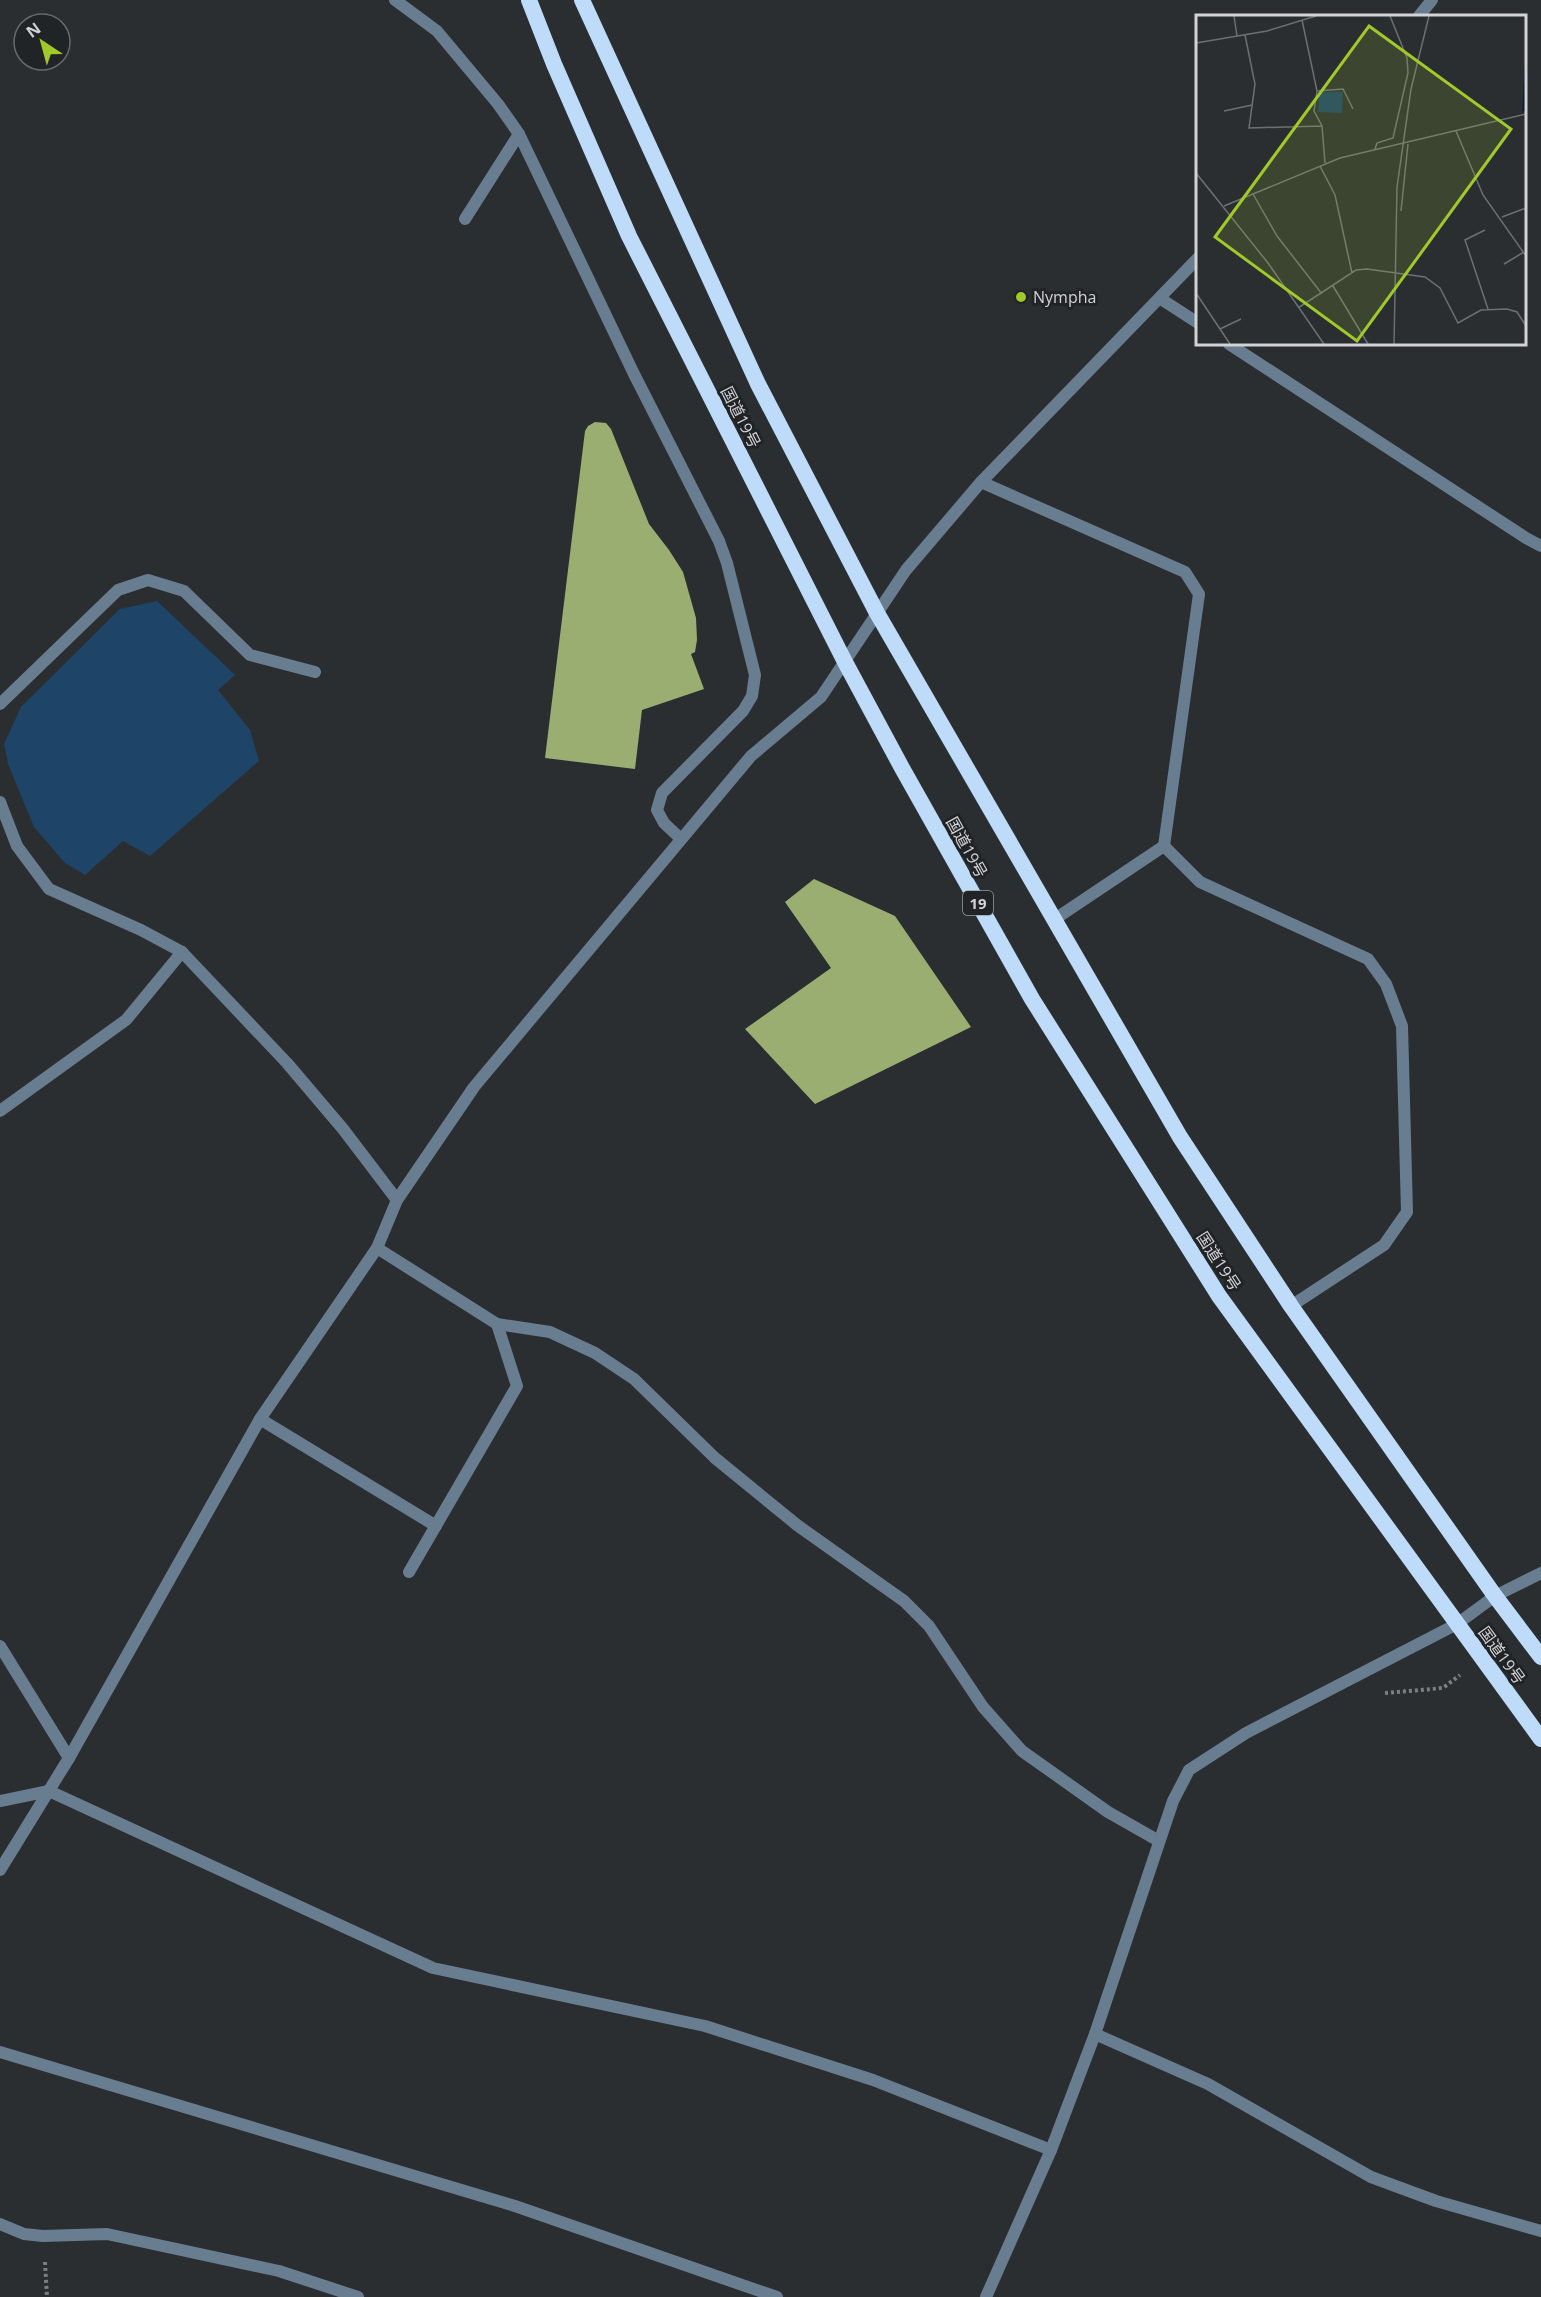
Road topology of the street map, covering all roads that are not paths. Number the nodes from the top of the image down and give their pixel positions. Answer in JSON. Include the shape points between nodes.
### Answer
{"nodes":[{"id":1,"x":395,"y":0,"type":"edge"},
{"id":2,"x":529,"y":0,"type":"edge"},
{"id":3,"x":582,"y":0,"type":"edge"},
{"id":4,"x":1432,"y":0,"type":"edge"},
{"id":5,"x":1420,"y":15,"type":"edge"},
{"id":6,"x":519,"y":134,"type":"junction"},
{"id":7,"x":465,"y":219,"type":"dead end"},
{"id":8,"x":1196,"y":259,"type":"edge"},
{"id":9,"x":1161,"y":299,"type":"junction"},
{"id":10,"x":1196,"y":322,"type":"edge"},
{"id":11,"x":1231,"y":345,"type":"edge"},
{"id":12,"x":981,"y":482,"type":"junction"},
{"id":13,"x":1541,"y":546,"type":"edge"},
{"id":14,"x":877,"y":613,"type":"junction"},
{"id":15,"x":845,"y":662,"type":"junction"},
{"id":16,"x":315,"y":672,"type":"dead end"},
{"id":17,"x":0,"y":704,"type":"edge"},
{"id":18,"x":0,"y":802,"type":"edge"},
{"id":19,"x":681,"y":838,"type":"junction"},
{"id":20,"x":1164,"y":846,"type":"junction"},
{"id":21,"x":1055,"y":919,"type":"junction"},
{"id":22,"x":182,"y":952,"type":"junction"},
{"id":23,"x":0,"y":1111,"type":"edge"},
{"id":24,"x":397,"y":1200,"type":"junction"},
{"id":25,"x":376,"y":1248,"type":"junction"},
{"id":26,"x":1291,"y":1306,"type":"junction"},
{"id":27,"x":497,"y":1324,"type":"junction"},
{"id":28,"x":260,"y":1419,"type":"junction"},
{"id":29,"x":436,"y":1526,"type":"junction"},
{"id":30,"x":409,"y":1572,"type":"dead end"},
{"id":31,"x":1541,"y":1573,"type":"edge"},
{"id":32,"x":1496,"y":1596,"type":"junction"},
{"id":33,"x":1457,"y":1624,"type":"junction"},
{"id":34,"x":0,"y":1646,"type":"edge"},
{"id":35,"x":1541,"y":1658,"type":"edge"},
{"id":36,"x":1541,"y":1739,"type":"edge"},
{"id":37,"x":69,"y":1758,"type":"junction"},
{"id":38,"x":48,"y":1791,"type":"junction"},
{"id":39,"x":0,"y":1801,"type":"edge"},
{"id":40,"x":1159,"y":1841,"type":"junction"},
{"id":41,"x":0,"y":1870,"type":"edge"},
{"id":42,"x":1095,"y":2034,"type":"junction"},
{"id":43,"x":0,"y":2052,"type":"edge"},
{"id":44,"x":1051,"y":2150,"type":"junction"},
{"id":45,"x":0,"y":2224,"type":"edge"},
{"id":46,"x":1541,"y":2231,"type":"edge"},
{"id":47,"x":358,"y":2297,"type":"edge"},
{"id":48,"x":777,"y":2297,"type":"edge"},
{"id":49,"x":986,"y":2297,"type":"edge"}],
"edges":[{"from":1,"to":6,"type":"street","via":[[437,31]]},
{"from":2,"to":15,"type":"highway","name":"国道19号","number":"19","via":[[629,236]]},
{"from":3,"to":14,"type":"highway","name":"国道19号","via":[[758,384]]},
{"from":4,"to":5,"type":"street"},
{"from":6,"to":7,"type":"street"},
{"from":6,"to":19,"type":"street","via":[[718,541],[755,675],[752,696],[743,711],[662,793],[657,810],[664,823]]},
{"from":8,"to":9,"type":"street"},
{"from":9,"to":10,"type":"street"},
{"from":9,"to":12,"type":"street"},
{"from":11,"to":13,"type":"street"},
{"from":12,"to":14,"type":"street","via":[[906,570]]},
{"from":12,"to":20,"type":"street","via":[[1185,572],[1199,594]]},
{"from":14,"to":15,"type":"street"},
{"from":14,"to":21,"type":"highway","name":"国道19号"},
{"from":15,"to":19,"type":"street","via":[[821,696],[751,756]]},
{"from":15,"to":33,"type":"highway","name":"国道19号","number":"19","via":[[1032,999],[1219,1296]]},
{"from":16,"to":17,"type":"street","via":[[250,655],[184,591],[148,580],[118,590]]},
{"from":18,"to":22,"type":"street","via":[[17,846],[49,889]]},
{"from":19,"to":24,"type":"street","via":[[474,1087]]},
{"from":20,"to":21,"type":"street"},
{"from":20,"to":26,"type":"street","via":[[1200,882],[1368,959],[1386,984],[1402,1026],[1407,1212],[1384,1245]]},
{"from":21,"to":26,"type":"highway","name":"国道19号","via":[[1180,1137]]},
{"from":22,"to":23,"type":"street","via":[[126,1020]]},
{"from":22,"to":24,"type":"street","via":[[287,1063]]},
{"from":24,"to":25,"type":"street"},
{"from":25,"to":27,"type":"street"},
{"from":25,"to":28,"type":"street"},
{"from":26,"to":32,"type":"highway","name":"国道19号"},
{"from":27,"to":29,"type":"street","via":[[517,1386]]},
{"from":27,"to":40,"type":"street","via":[[550,1332],[595,1353],[634,1379],[715,1458],[798,1525],[904,1601],[929,1626],[983,1707],[1022,1751],[1108,1812]]},
{"from":28,"to":29,"type":"street"},
{"from":28,"to":37,"type":"street"},
{"from":29,"to":30,"type":"street"},
{"from":31,"to":32,"type":"street"},
{"from":32,"to":33,"type":"street"},
{"from":32,"to":35,"type":"highway","name":"国道19号"},
{"from":33,"to":36,"type":"highway","name":"国道19号","number":"19"},
{"from":33,"to":40,"type":"street","via":[[1246,1733],[1189,1770],[1173,1800]]},
{"from":34,"to":37,"type":"street"},
{"from":37,"to":38,"type":"street"},
{"from":38,"to":39,"type":"street"},
{"from":38,"to":41,"type":"street"},
{"from":38,"to":44,"type":"street","via":[[433,1968],[705,2026],[873,2080]]},
{"from":40,"to":42,"type":"street"},
{"from":42,"to":44,"type":"street"},
{"from":42,"to":46,"type":"street","via":[[1208,2084],[1371,2177]]},
{"from":43,"to":48,"type":"street","via":[[515,2206]]},
{"from":44,"to":49,"type":"street"},
{"from":45,"to":47,"type":"street","via":[[24,2234],[43,2236],[108,2234],[279,2271]]}]}
